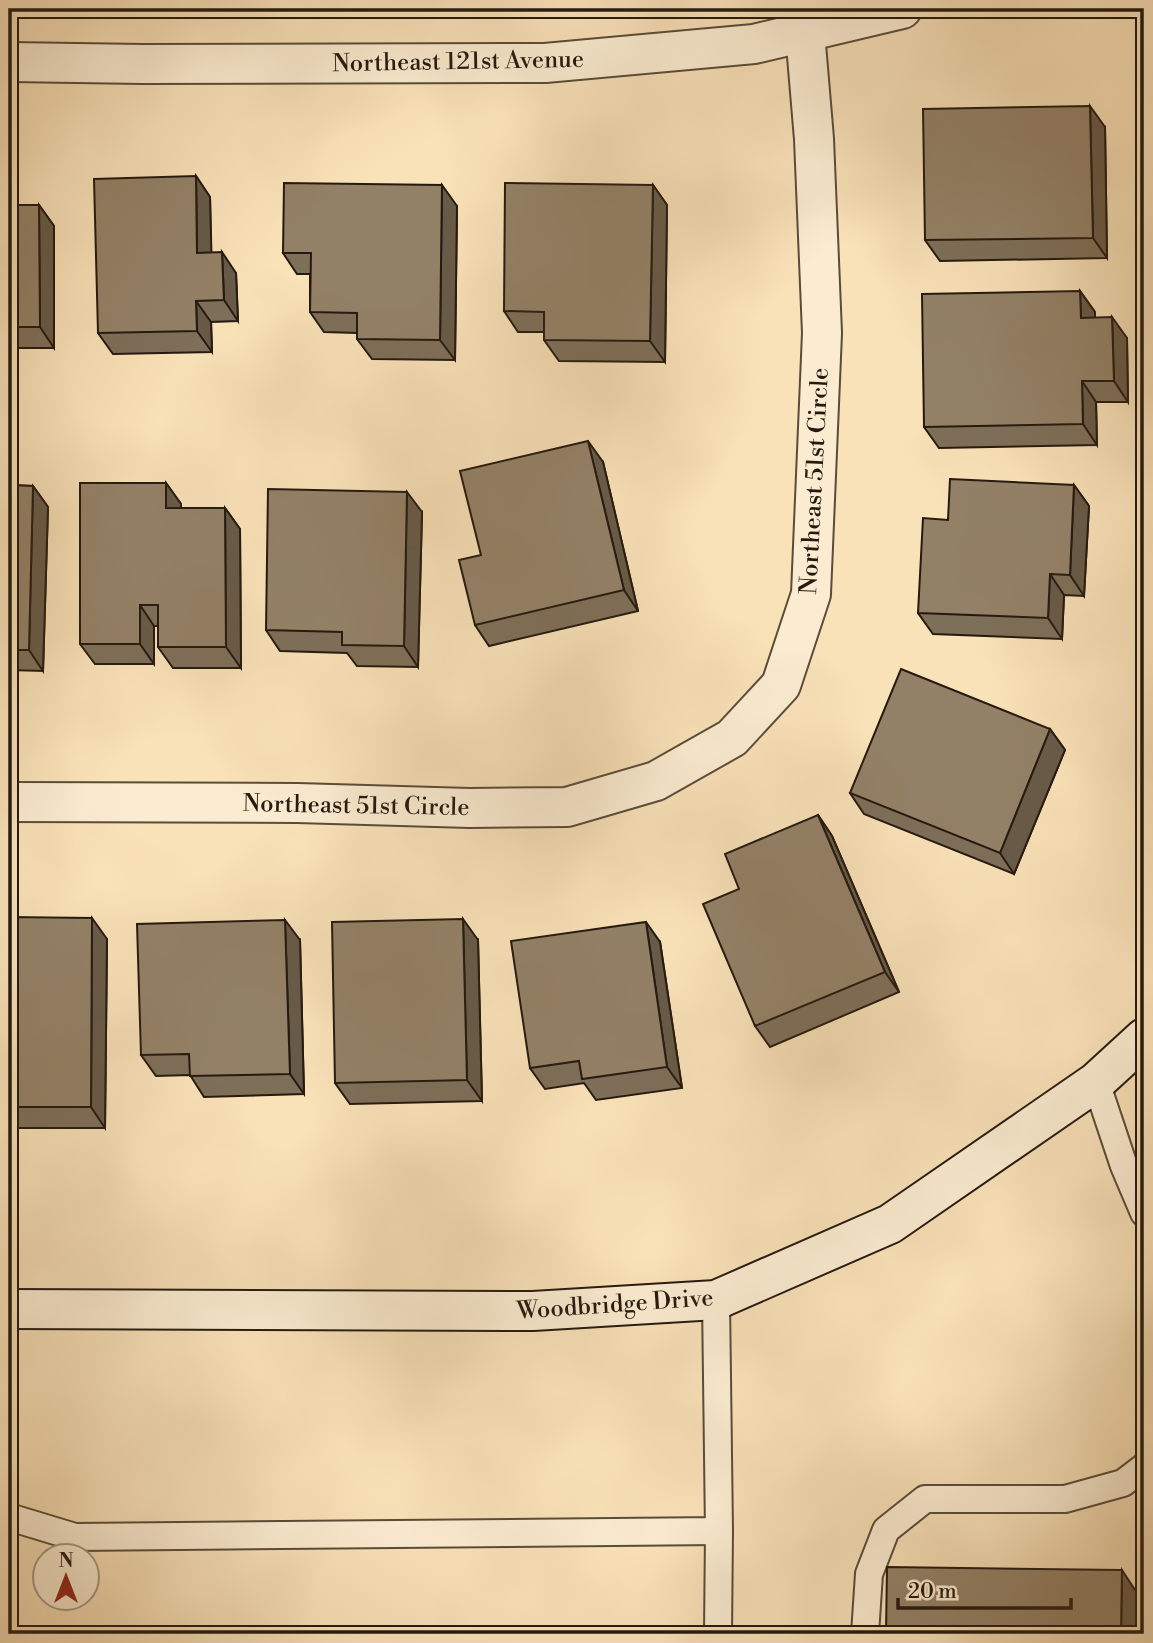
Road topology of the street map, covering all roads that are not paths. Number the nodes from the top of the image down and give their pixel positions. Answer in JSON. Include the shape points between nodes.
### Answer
{"nodes":[{"id":1,"x":902,"y":9,"type":"edge"},
{"id":2,"x":804,"y":21,"type":"edge"},
{"id":3,"x":9,"y":62,"type":"edge"},
{"id":4,"x":9,"y":802,"type":"edge"},
{"id":5,"x":1144,"y":1038,"type":"edge"},
{"id":6,"x":1096,"y":1082,"type":"junction"},
{"id":7,"x":1144,"y":1213,"type":"edge"},
{"id":8,"x":716,"y":1300,"type":"junction"},
{"id":9,"x":9,"y":1309,"type":"edge"},
{"id":10,"x":1144,"y":1467,"type":"edge"},
{"id":11,"x":9,"y":1517,"type":"edge"},
{"id":12,"x":719,"y":1531,"type":"junction"},
{"id":13,"x":718,"y":1634,"type":"edge"},
{"id":14,"x":865,"y":1634,"type":"edge"}],
"edges":[{"from":1,"to":2,"type":"street","name":"Northeast 121st Avenue"},
{"from":2,"to":3,"type":"street","name":"Northeast 121st Avenue","via":[[754,44],[545,63]]},
{"from":2,"to":4,"type":"street","name":"Northeast 51st Circle","via":[[822,333],[811,594],[782,685],[732,738],[656,781],[567,807]]},
{"from":5,"to":6,"type":"street","name":"Woodbridge Drive"},
{"from":6,"to":7,"type":"lane"},
{"from":6,"to":8,"type":"street","name":"Woodbridge Drive","via":[[890,1224]]},
{"from":8,"to":9,"type":"street","name":"Woodbridge Drive","via":[[533,1311]]},
{"from":8,"to":12,"type":"lane"},
{"from":10,"to":14,"type":"lane","via":[[1123,1483],[1065,1499],[925,1499],[886,1530],[869,1574]]},
{"from":11,"to":12,"type":"lane","via":[[75,1537]]},
{"from":12,"to":13,"type":"lane"}]}
